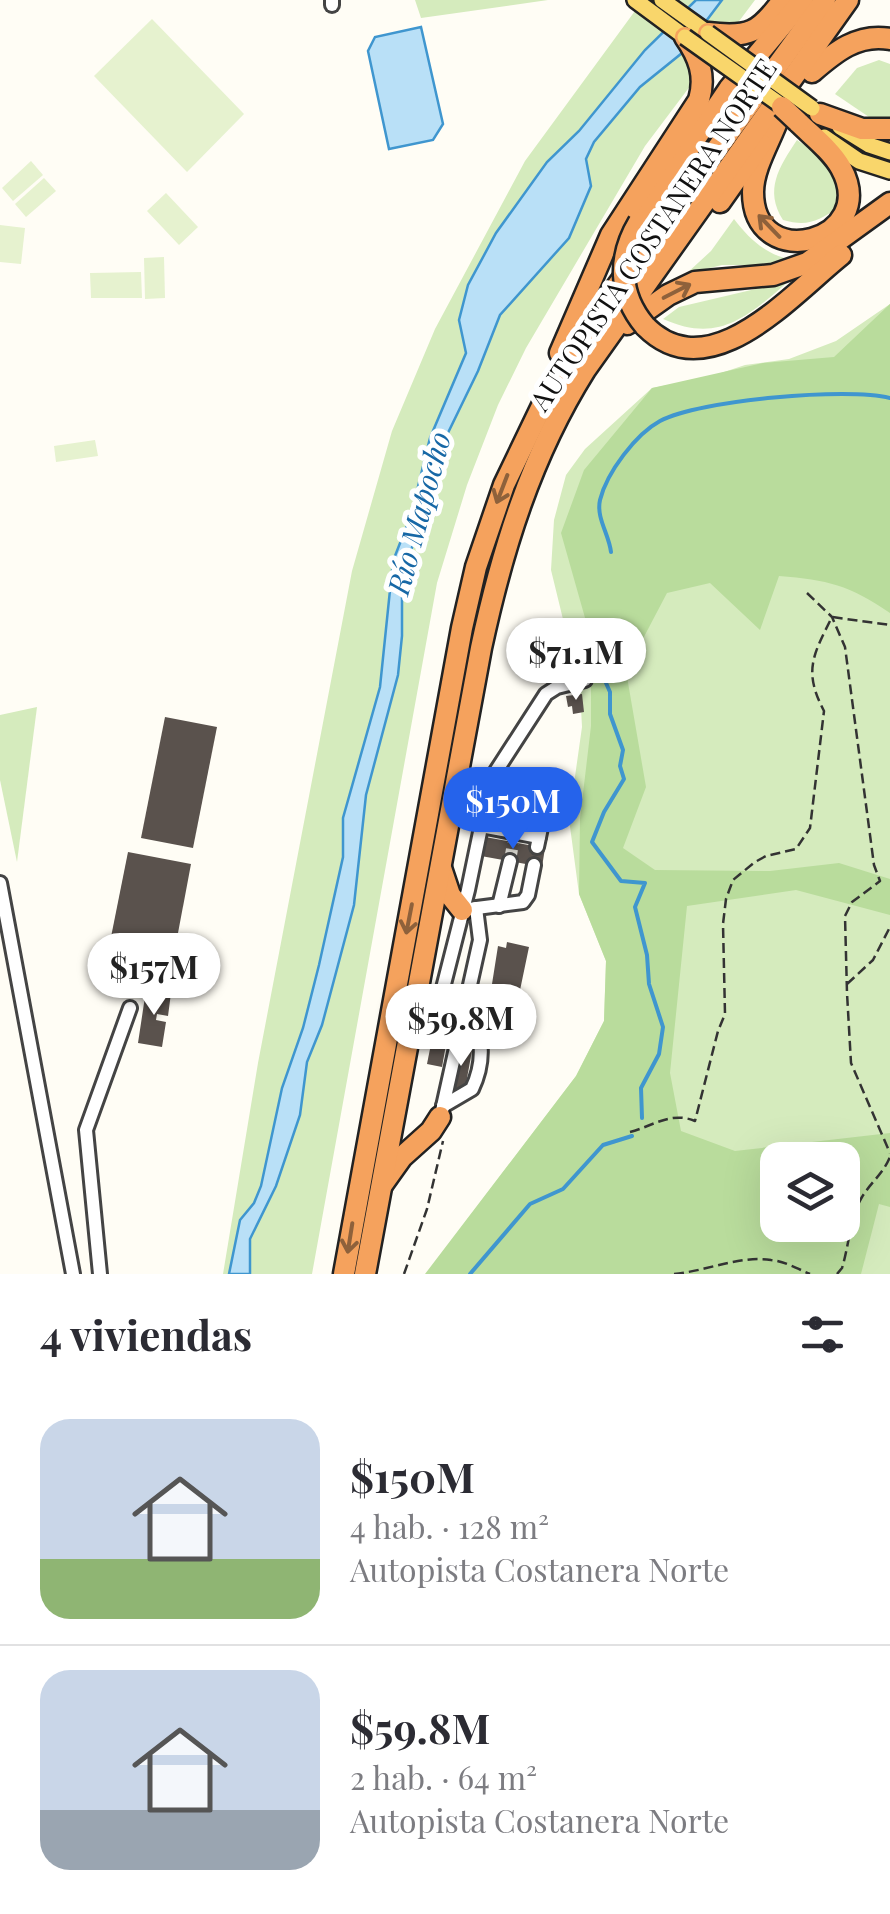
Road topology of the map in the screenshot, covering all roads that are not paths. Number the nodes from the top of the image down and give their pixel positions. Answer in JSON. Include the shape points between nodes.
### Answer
{"nodes":[{"id":1,"x":635,"y":0,"type":"edge"},
{"id":2,"x":662,"y":0,"type":"edge"},
{"id":3,"x":784,"y":0,"type":"edge"},
{"id":4,"x":802,"y":0,"type":"edge"},
{"id":5,"x":825,"y":0,"type":"edge"},
{"id":6,"x":848,"y":0,"type":"edge"},
{"id":7,"x":864,"y":0,"type":"edge"},
{"id":8,"x":708,"y":33,"type":"junction"},
{"id":9,"x":685,"y":36,"type":"junction"},
{"id":10,"x":890,"y":38,"type":"edge"},
{"id":11,"x":812,"y":72,"type":"junction"},
{"id":12,"x":751,"y":74,"type":"junction"},
{"id":13,"x":799,"y":115,"type":"junction"},
{"id":14,"x":890,"y":129,"type":"edge"},
{"id":15,"x":890,"y":152,"type":"edge"},
{"id":16,"x":890,"y":171,"type":"edge"},
{"id":17,"x":890,"y":203,"type":"edge"},
{"id":18,"x":890,"y":215,"type":"edge"},
{"id":19,"x":635,"y":296,"type":"junction"},
{"id":20,"x":600,"y":349,"type":"junction"},
{"id":21,"x":543,"y":401,"type":"junction"},
{"id":22,"x":585,"y":680,"type":"dead end"},
{"id":23,"x":484,"y":808,"type":"junction"},
{"id":24,"x":481,"y":826,"type":"junction"},
{"id":25,"x":510,"y":861,"type":"tunnel mouth"},
{"id":26,"x":440,"y":862,"type":"junction"},
{"id":27,"x":534,"y":865,"type":"dead end"},
{"id":28,"x":0,"y":883,"type":"edge"},
{"id":29,"x":500,"y":906,"type":"junction"},
{"id":30,"x":469,"y":909,"type":"junction"},
{"id":31,"x":5,"y":939,"type":"edge"},
{"id":32,"x":130,"y":1008,"type":"dead end"},
{"id":33,"x":464,"y":1013,"type":"junction"},
{"id":34,"x":442,"y":1112,"type":"junction"},
{"id":35,"x":378,"y":1191,"type":"junction"},
{"id":36,"x":73,"y":1274,"type":"edge"},
{"id":37,"x":100,"y":1274,"type":"edge"},
{"id":38,"x":344,"y":1274,"type":"edge"},
{"id":39,"x":365,"y":1274,"type":"edge"}],
"edges":[{"from":1,"to":9,"type":"main road"},
{"from":2,"to":8,"type":"main road"},
{"from":3,"to":8,"type":"highway","via":[[752,32]]},
{"from":4,"to":18,"type":"highway","bridge":true,"via":[[729,89],[639,222],[623,266],[630,302],[662,340],[709,348],[732,341]]},
{"from":5,"to":21,"type":"highway","name":"AUTOPISTA COSTANERA NORTE","via":[[596,316]]},
{"from":6,"to":19,"type":"highway","name":"AUTOPISTA COSTANERA NORTE"},
{"from":7,"to":11,"type":"highway"},
{"from":8,"to":12,"type":"main road","bridge":true},
{"from":9,"to":12,"type":"main road","bridge":true},
{"from":9,"to":21,"type":"highway","via":[[700,66],[696,106],[600,257]]},
{"from":10,"to":11,"type":"highway","via":[[854,42]]},
{"from":11,"to":13,"type":"highway"},
{"from":12,"to":13,"type":"main road","bridge":true},
{"from":12,"to":13,"type":"main road","bridge":true},
{"from":13,"to":13,"type":"highway","one_way":true,"via":[[837,162],[848,192],[832,230],[798,242],[765,226],[753,196],[757,172]]},
{"from":13,"to":14,"type":"highway"},
{"from":13,"to":15,"type":"main road"},
{"from":13,"to":16,"type":"main road","via":[[859,161]]},
{"from":13,"to":19,"type":"highway"},
{"from":20,"to":17,"type":"highway","one_way":true,"via":[[676,290],[796,268]]},
{"from":19,"to":20,"type":"highway","name":"AUTOPISTA COSTANERA NORTE"},
{"from":20,"to":26,"type":"highway","name":"AUTOPISTA COSTANERA NORTE","via":[[548,434],[511,528]]},
{"from":21,"to":38,"type":"highway","name":"AUTOPISTA COSTANERA NORTE","one_way":true,"via":[[504,484],[471,588]]},
{"from":22,"to":23,"type":"street","via":[[546,694],[496,766]]},
{"from":23,"to":24,"type":"street"},
{"from":23,"to":24,"type":"street","via":[[539,817],[538,842]]},
{"from":24,"to":30,"type":"street"},
{"from":25,"to":29,"type":"street"},
{"from":26,"to":30,"type":"highway","via":[[446,886]]},
{"from":26,"to":35,"type":"highway","name":"AUTOPISTA COSTANERA NORTE"},
{"from":27,"to":29,"type":"street","via":[[525,901]]},
{"from":28,"to":31,"type":"street"},
{"from":29,"to":30,"type":"street"},
{"from":30,"to":33,"type":"street","via":[[480,940]]},
{"from":30,"to":33,"type":"street","via":[[442,992],[450,1007]]},
{"from":31,"to":36,"type":"street"},
{"from":32,"to":37,"type":"street","via":[[86,1130]]},
{"from":33,"to":34,"type":"street"},
{"from":33,"to":34,"type":"street","via":[[481,1042],[476,1079]]},
{"from":34,"to":35,"type":"highway"},
{"from":35,"to":39,"type":"highway","name":"AUTOPISTA COSTANERA NORTE"}]}
